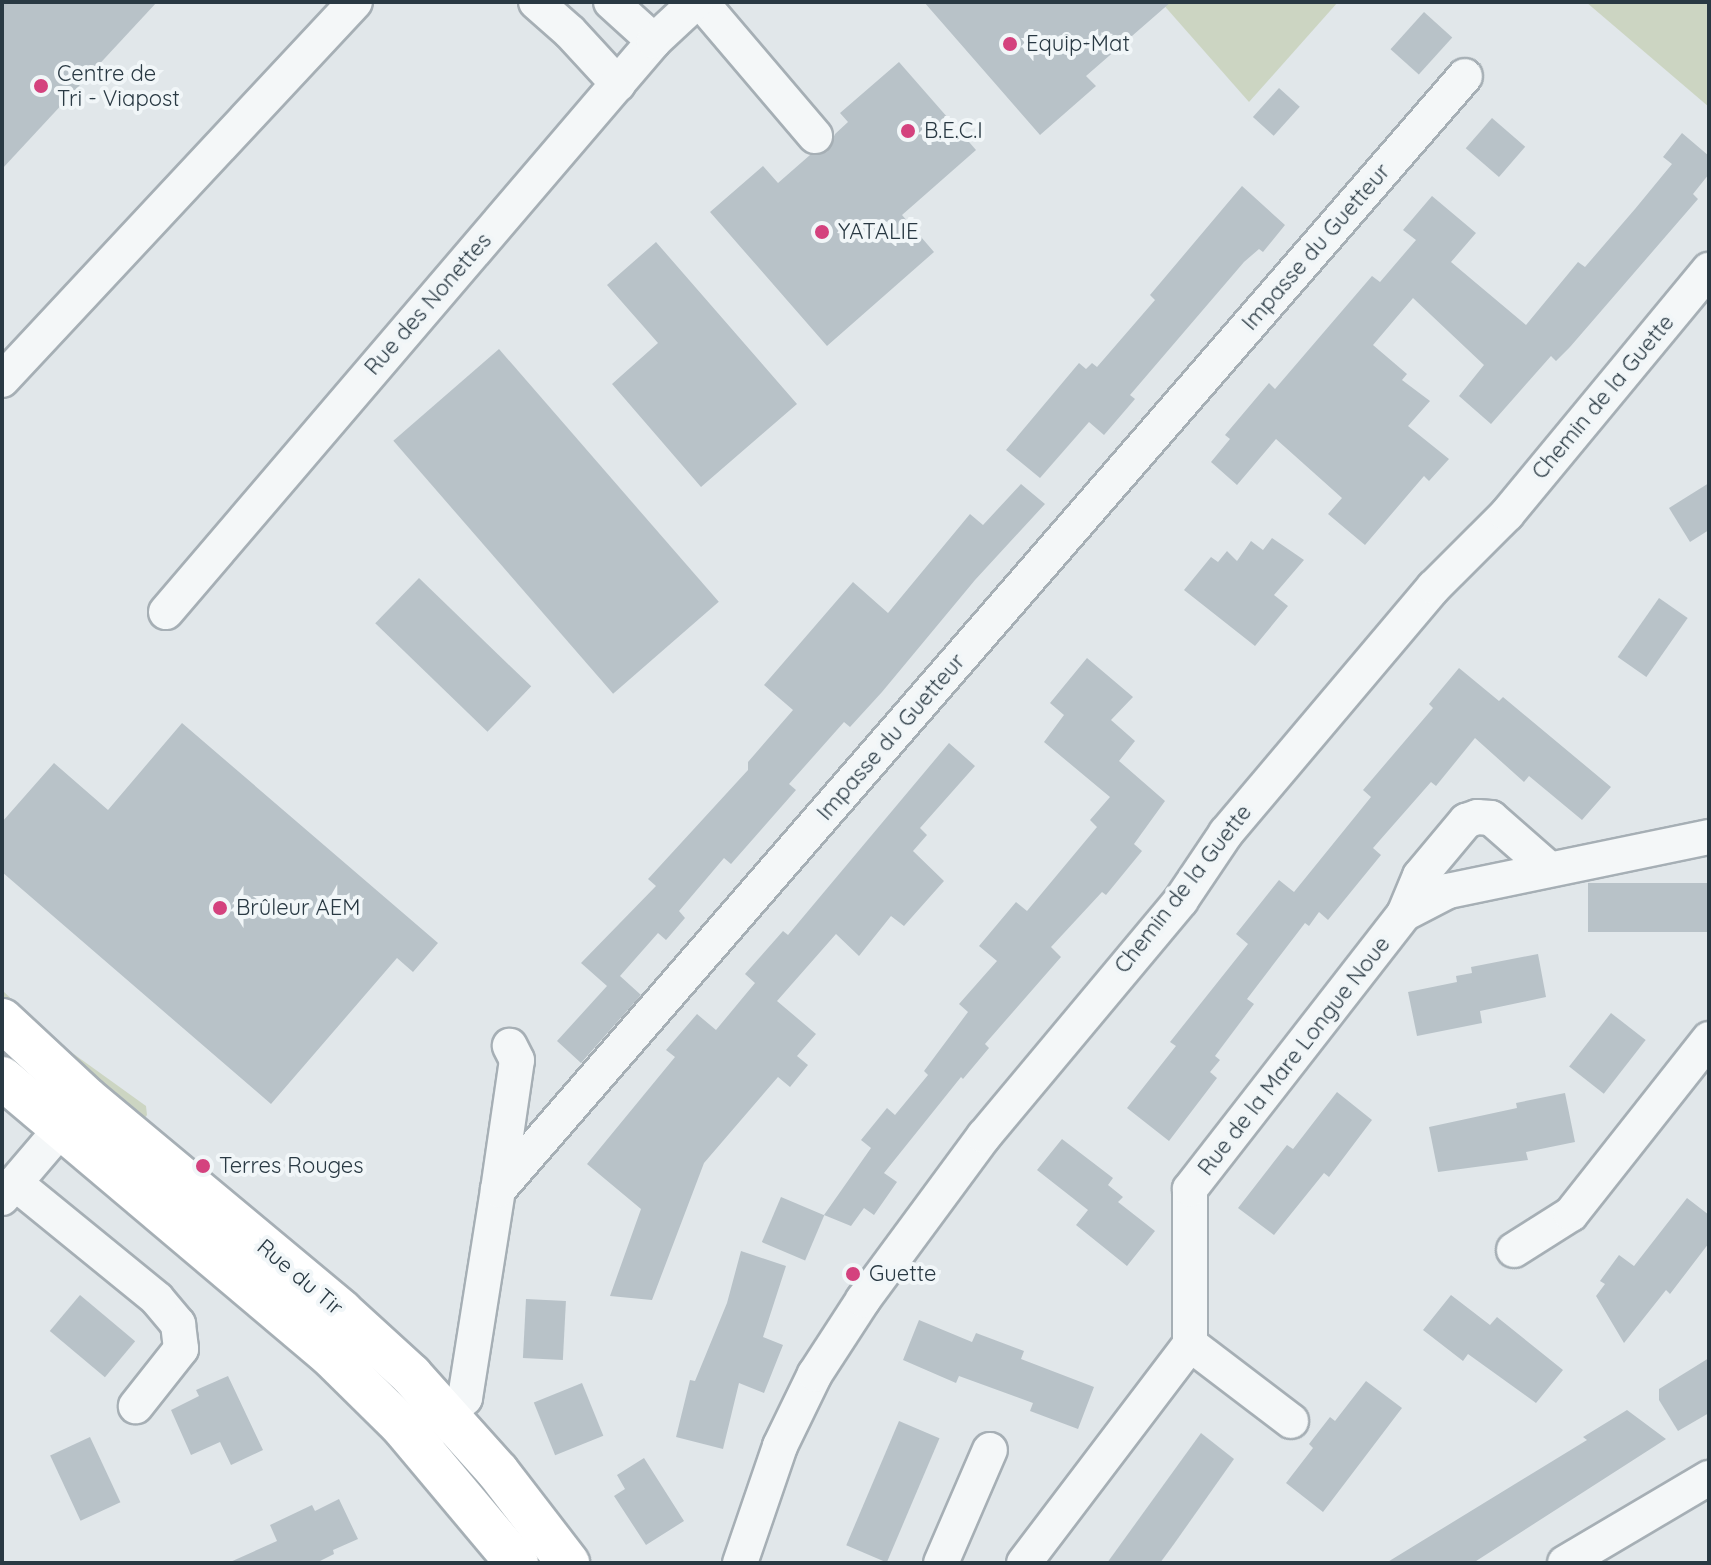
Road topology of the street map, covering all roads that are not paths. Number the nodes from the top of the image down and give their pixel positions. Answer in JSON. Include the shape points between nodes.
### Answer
{"nodes":[{"id":1,"x":355,"y":2,"type":"edge"},
{"id":2,"x":536,"y":2,"type":"edge"},
{"id":3,"x":611,"y":2,"type":"edge"},
{"id":4,"x":698,"y":2,"type":"edge"},
{"id":5,"x":654,"y":41,"type":"junction"},
{"id":6,"x":1465,"y":76,"type":"dead end"},
{"id":7,"x":618,"y":84,"type":"junction"},
{"id":8,"x":815,"y":136,"type":"dead end"},
{"id":9,"x":1709,"y":270,"type":"edge"},
{"id":10,"x":2,"y":380,"type":"edge"},
{"id":11,"x":166,"y":612,"type":"dead end"},
{"id":12,"x":1709,"y":837,"type":"edge"},
{"id":13,"x":1549,"y":869,"type":"junction"},
{"id":14,"x":1404,"y":914,"type":"junction"},
{"id":15,"x":2,"y":1020,"type":"edge"},
{"id":16,"x":1709,"y":1039,"type":"edge"},
{"id":17,"x":510,"y":1046,"type":"dead end"},
{"id":18,"x":2,"y":1078,"type":"edge"},
{"id":19,"x":87,"y":1099,"type":"junction"},
{"id":20,"x":60,"y":1130,"type":"junction"},
{"id":21,"x":8,"y":1190,"type":"edge"},
{"id":22,"x":498,"y":1190,"type":"junction"},
{"id":23,"x":1514,"y":1250,"type":"dead end"},
{"id":24,"x":1190,"y":1344,"type":"junction"},
{"id":25,"x":136,"y":1406,"type":"dead end"},
{"id":26,"x":449,"y":1414,"type":"junction"},
{"id":27,"x":1291,"y":1421,"type":"dead end"},
{"id":28,"x":418,"y":1444,"type":"junction"},
{"id":29,"x":990,"y":1450,"type":"dead end"},
{"id":30,"x":1709,"y":1478,"type":"edge"},
{"id":31,"x":517,"y":1563,"type":"edge"},
{"id":32,"x":568,"y":1563,"type":"edge"},
{"id":33,"x":740,"y":1563,"type":"edge"},
{"id":34,"x":941,"y":1563,"type":"edge"},
{"id":35,"x":1024,"y":1563,"type":"edge"},
{"id":36,"x":1565,"y":1563,"type":"edge"}],
"edges":[{"from":1,"to":10,"type":"street"},
{"from":2,"to":7,"type":"street"},
{"from":3,"to":5,"type":"street"},
{"from":4,"to":5,"type":"street","name":"Rue des Nonettes"},
{"from":4,"to":8,"type":"street"},
{"from":5,"to":7,"type":"street","name":"Rue des Nonettes"},
{"from":6,"to":22,"type":"street","name":"Impasse du Guetteur"},
{"from":7,"to":11,"type":"street","name":"Rue des Nonettes"},
{"from":9,"to":33,"type":"street","name":"Chemin de la Guette","via":[[1507,514],[1434,587],[1226,833],[1181,900],[984,1136],[815,1374],[780,1446]]},
{"from":12,"to":13,"type":"street","name":"Rue de la Mare Longue Noue"},
{"from":13,"to":14,"type":"street","name":"Rue de la Mare Longue Noue","via":[[1448,891]]},
{"from":13,"to":14,"type":"street","name":"Rue de la Mare Longue Noue","via":[[1491,818],[1477,817],[1466,821],[1420,876]]},
{"from":14,"to":24,"type":"street","name":"Rue de la Mare Longue Noue","via":[[1190,1189]]},
{"from":15,"to":19,"type":"main road","name":"Rue du Tir"},
{"from":16,"to":23,"type":"street","via":[[1571,1214]]},
{"from":17,"to":22,"type":"street","via":[[517,1060]]},
{"from":18,"to":20,"type":"main road","name":"Rue du Tir"},
{"from":19,"to":20,"type":"street"},
{"from":19,"to":26,"type":"main road","name":"Rue du Tir","via":[[341,1311]]},
{"from":20,"to":21,"type":"street"},
{"from":20,"to":28,"type":"main road","name":"Rue du Tir","via":[[329,1354]]},
{"from":21,"to":25,"type":"street","via":[[157,1299],[178,1324],[181,1349]]},
{"from":22,"to":26,"type":"street","via":[[465,1398]]},
{"from":24,"to":27,"type":"street"},
{"from":24,"to":35,"type":"street"},
{"from":26,"to":28,"type":"street"},
{"from":26,"to":32,"type":"main road","name":"Rue du Tir"},
{"from":28,"to":31,"type":"main road","name":"Rue du Tir"},
{"from":29,"to":34,"type":"street"},
{"from":30,"to":36,"type":"street"}]}
